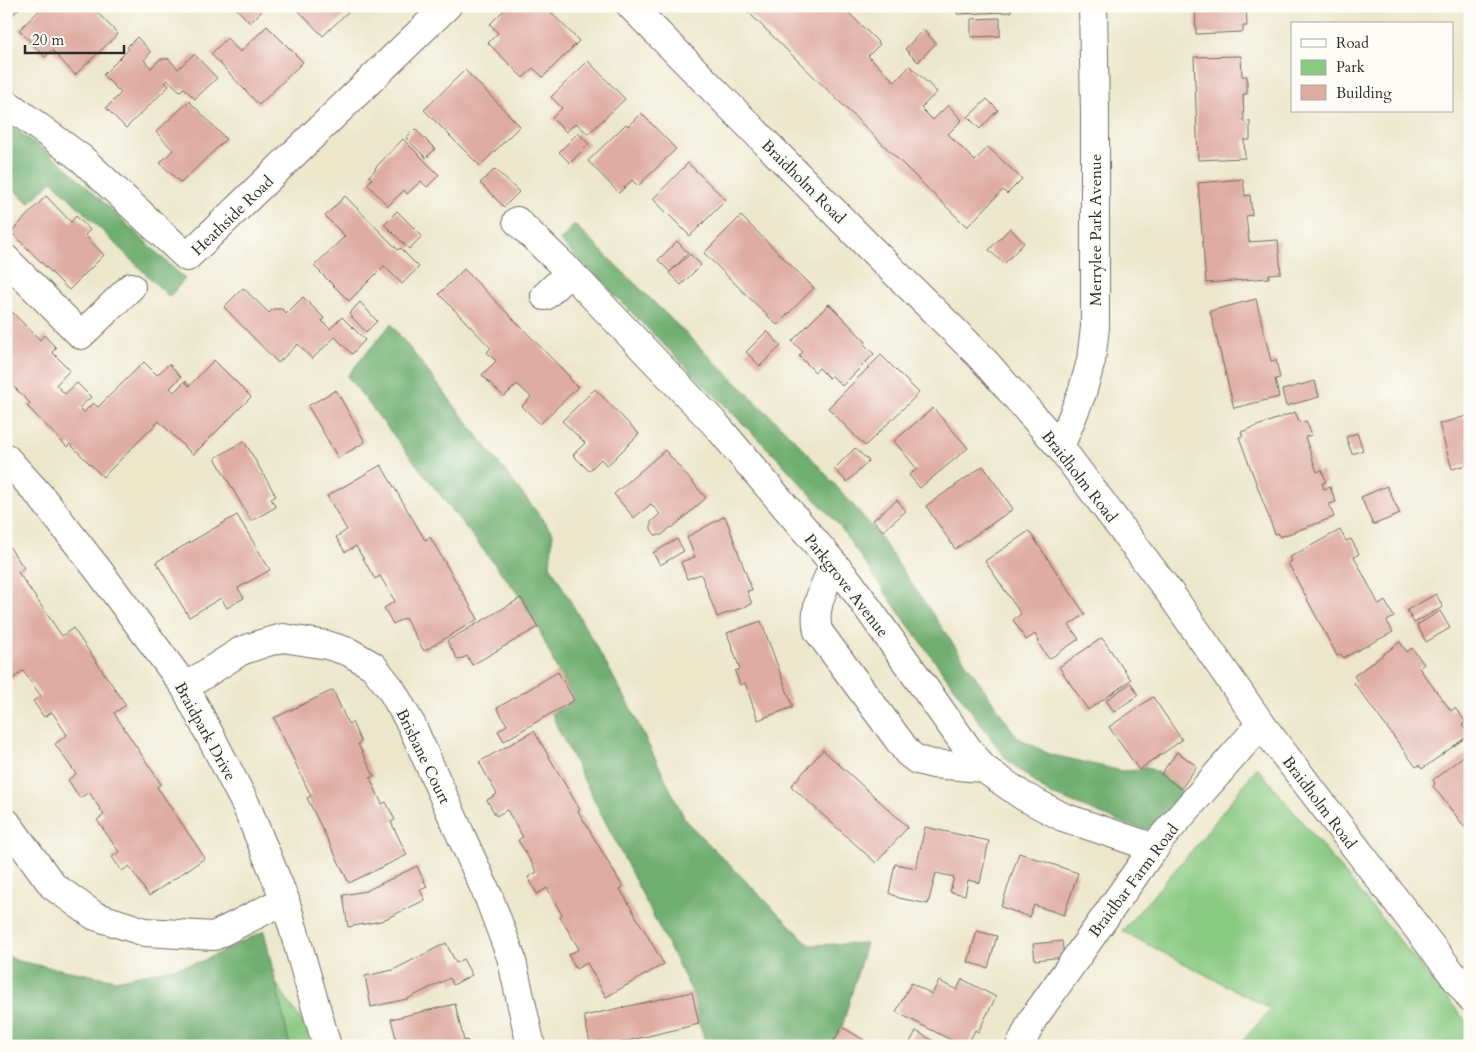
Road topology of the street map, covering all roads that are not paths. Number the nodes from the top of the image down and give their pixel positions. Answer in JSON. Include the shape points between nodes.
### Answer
{"nodes":[{"id":1,"x":447,"y":6,"type":"edge"},
{"id":2,"x":631,"y":6,"type":"edge"},
{"id":3,"x":1093,"y":6,"type":"edge"},
{"id":4,"x":6,"y":103,"type":"edge"},
{"id":5,"x":517,"y":221,"type":"dead end"},
{"id":6,"x":10,"y":270,"type":"edge"},
{"id":7,"x":570,"y":272,"type":"junction"},
{"id":8,"x":131,"y":287,"type":"dead end"},
{"id":9,"x":545,"y":296,"type":"dead end"},
{"id":10,"x":1060,"y":448,"type":"junction"},
{"id":11,"x":6,"y":458,"type":"edge"},
{"id":12,"x":834,"y":564,"type":"junction"},
{"id":13,"x":185,"y":687,"type":"junction"},
{"id":14,"x":1260,"y":724,"type":"junction"},
{"id":15,"x":984,"y":768,"type":"junction"},
{"id":16,"x":6,"y":822,"type":"edge"},
{"id":17,"x":1154,"y":848,"type":"junction"},
{"id":18,"x":286,"y":900,"type":"junction"},
{"id":19,"x":1470,"y":997,"type":"edge"},
{"id":20,"x":327,"y":1046,"type":"edge"},
{"id":21,"x":531,"y":1046,"type":"edge"},
{"id":22,"x":1020,"y":1046,"type":"edge"}],
"edges":[{"from":1,"to":4,"type":"street","name":"Heathside Road","via":[[188,257],[80,158]]},
{"from":2,"to":10,"type":"street","name":"Braidholm Road","via":[[979,355]]},
{"from":3,"to":10,"type":"street","name":"Merrylee Park Avenue","via":[[1095,328],[1091,361],[1082,393]]},
{"from":5,"to":7,"type":"street","name":"Parkgrove Avenue"},
{"from":6,"to":8,"type":"street","via":[[81,335]]},
{"from":7,"to":9,"type":"street"},
{"from":7,"to":12,"type":"street","name":"Parkgrove Avenue","via":[[717,426]]},
{"from":10,"to":14,"type":"street","name":"Braidholm Road","via":[[1170,594]]},
{"from":11,"to":13,"type":"street","name":"Braidpark Drive","via":[[48,505]]},
{"from":12,"to":15,"type":"street","name":"Parkgrove Avenue"},
{"from":12,"to":15,"type":"street","via":[[817,604],[816,621],[818,631],[858,686],[908,753],[917,760]]},
{"from":13,"to":18,"type":"street","name":"Braidpark Drive","via":[[246,805]]},
{"from":13,"to":21,"type":"street","name":"Brisbane Court","via":[[241,651],[283,638],[334,647],[372,666],[391,689],[412,726],[489,898],[511,957]]},
{"from":14,"to":17,"type":"street","name":"Braidbar Farm Road"},
{"from":14,"to":19,"type":"street","name":"Braidholm Road"},
{"from":15,"to":17,"type":"street","name":"Parkgrove Avenue","via":[[1023,796],[1063,817]]},
{"from":16,"to":18,"type":"street","via":[[53,886],[95,916],[145,932],[214,936]]},
{"from":17,"to":22,"type":"street","name":"Braidbar Farm Road","via":[[1033,1019]]},
{"from":18,"to":20,"type":"street","name":"Braidpark Drive"}]}
